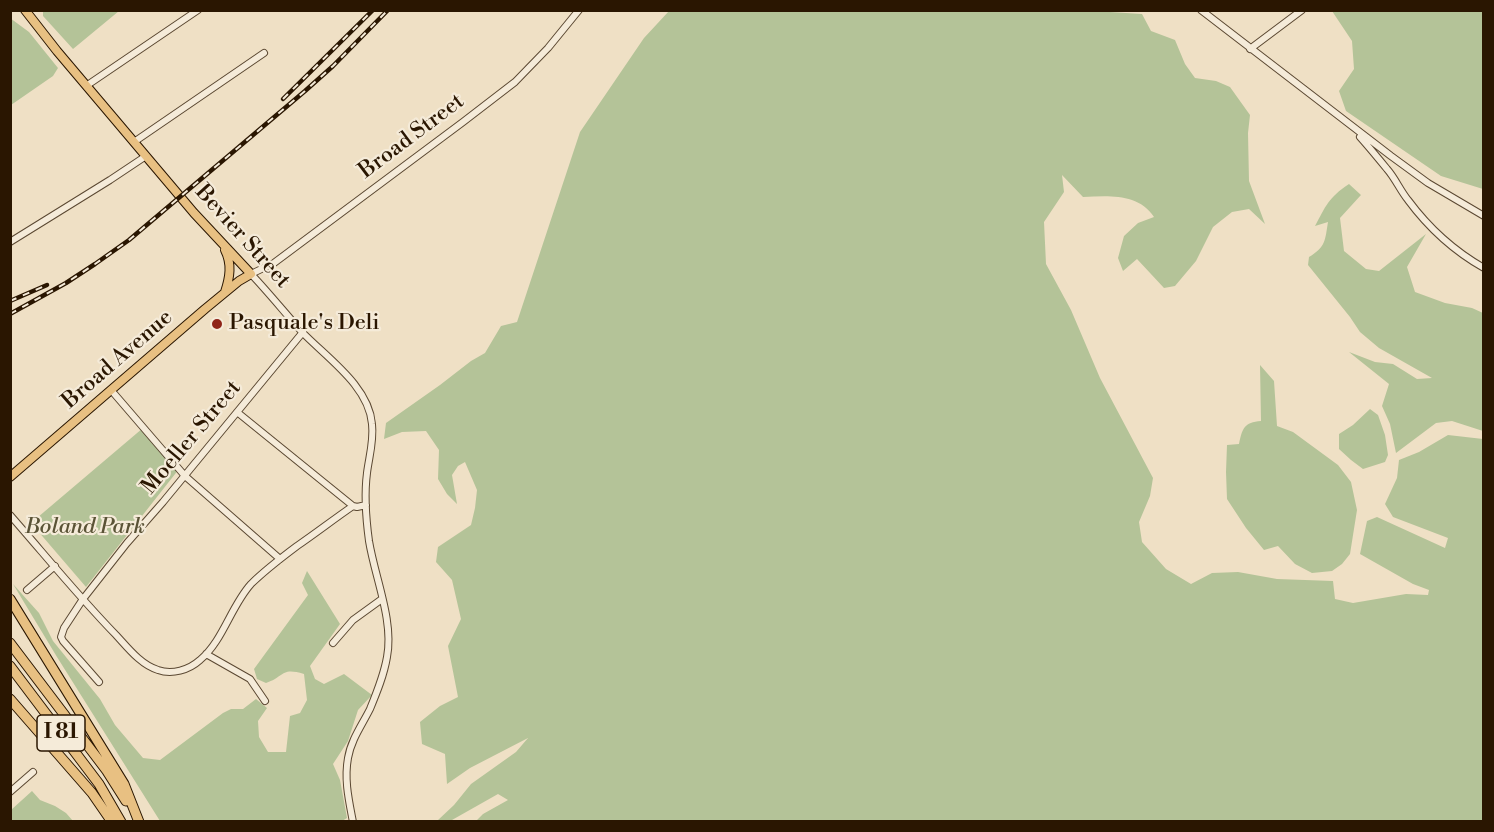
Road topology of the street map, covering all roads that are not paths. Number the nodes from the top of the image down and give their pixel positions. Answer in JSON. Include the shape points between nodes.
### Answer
{"nodes":[{"id":1,"x":25,"y":10,"type":"edge"},
{"id":2,"x":198,"y":10,"type":"edge"},
{"id":3,"x":579,"y":10,"type":"edge"},
{"id":4,"x":1201,"y":10,"type":"edge"},
{"id":5,"x":1302,"y":10,"type":"edge"},
{"id":6,"x":1250,"y":49,"type":"junction"},
{"id":7,"x":264,"y":53,"type":"dead end"},
{"id":8,"x":86,"y":86,"type":"junction"},
{"id":9,"x":1354,"y":129,"type":"junction"},
{"id":10,"x":134,"y":142,"type":"junction"},
{"id":11,"x":146,"y":156,"type":"junction"},
{"id":12,"x":1484,"y":216,"type":"edge"},
{"id":13,"x":218,"y":239,"type":"junction"},
{"id":14,"x":10,"y":242,"type":"edge"},
{"id":15,"x":1484,"y":268,"type":"edge"},
{"id":16,"x":251,"y":274,"type":"junction"},
{"id":17,"x":224,"y":294,"type":"junction"},
{"id":18,"x":303,"y":332,"type":"junction"},
{"id":19,"x":111,"y":390,"type":"junction"},
{"id":20,"x":237,"y":411,"type":"junction"},
{"id":21,"x":185,"y":476,"type":"junction"},
{"id":22,"x":10,"y":477,"type":"edge"},
{"id":23,"x":366,"y":505,"type":"junction"},
{"id":24,"x":353,"y":506,"type":"junction"},
{"id":25,"x":10,"y":515,"type":"edge"},
{"id":26,"x":280,"y":559,"type":"junction"},
{"id":27,"x":55,"y":566,"type":"junction"},
{"id":28,"x":27,"y":590,"type":"dead end"},
{"id":29,"x":382,"y":598,"type":"junction"},
{"id":30,"x":10,"y":599,"type":"edge"},
{"id":31,"x":83,"y":599,"type":"junction"},
{"id":32,"x":10,"y":643,"type":"edge"},
{"id":33,"x":333,"y":643,"type":"dead end"},
{"id":34,"x":207,"y":654,"type":"junction"},
{"id":35,"x":10,"y":666,"type":"edge"},
{"id":36,"x":99,"y":682,"type":"dead end"},
{"id":37,"x":10,"y":699,"type":"edge"},
{"id":38,"x":265,"y":701,"type":"dead end"},
{"id":39,"x":33,"y":772,"type":"dead end"},
{"id":40,"x":10,"y":792,"type":"edge"},
{"id":41,"x":112,"y":822,"type":"edge"},
{"id":42,"x":121,"y":822,"type":"edge"},
{"id":43,"x":138,"y":822,"type":"edge"},
{"id":44,"x":353,"y":822,"type":"edge"}],
"edges":[{"from":1,"to":8,"type":"main road","name":"Bevier Street"},
{"from":2,"to":8,"type":"street"},
{"from":3,"to":16,"type":"street","name":"Broad Street","via":[[549,48],[498,96],[274,263]]},
{"from":4,"to":6,"type":"street"},
{"from":5,"to":6,"type":"street"},
{"from":6,"to":9,"type":"street"},
{"from":7,"to":10,"type":"street"},
{"from":8,"to":10,"type":"main road","name":"Bevier Street"},
{"from":9,"to":12,"type":"street","via":[[1428,183]]},
{"from":9,"to":15,"type":"street","via":[[1432,228]]},
{"from":10,"to":11,"type":"main road","name":"Bevier Street"},
{"from":11,"to":13,"type":"main road","name":"Bevier Street"},
{"from":11,"to":14,"type":"street"},
{"from":13,"to":16,"type":"main road","name":"Bevier Street"},
{"from":13,"to":17,"type":"main road","via":[[230,268]]},
{"from":16,"to":17,"type":"main road","name":"Broad Avenue"},
{"from":16,"to":18,"type":"street","name":"Bevier Street"},
{"from":17,"to":19,"type":"main road","name":"Broad Avenue"},
{"from":18,"to":20,"type":"street","name":"Moeller Street"},
{"from":18,"to":23,"type":"street","name":"Bevier Street","via":[[353,382],[370,412],[372,437]]},
{"from":19,"to":21,"type":"street"},
{"from":19,"to":22,"type":"main road","name":"Broad Avenue"},
{"from":20,"to":21,"type":"street","name":"Moeller Street"},
{"from":20,"to":24,"type":"street"},
{"from":21,"to":26,"type":"street"},
{"from":21,"to":31,"type":"street","name":"Moeller Street"},
{"from":23,"to":24,"type":"street"},
{"from":23,"to":29,"type":"street","name":"Bevier Street"},
{"from":24,"to":26,"type":"street"},
{"from":25,"to":27,"type":"street"},
{"from":26,"to":34,"type":"street","via":[[252,583]]},
{"from":27,"to":28,"type":"street"},
{"from":27,"to":31,"type":"street"},
{"from":29,"to":33,"type":"street","via":[[353,620]]},
{"from":29,"to":44,"type":"street","name":"Bevier Street","via":[[388,654],[378,689],[349,752],[346,783]]},
{"from":30,"to":43,"type":"highway","via":[[124,784]]},
{"from":31,"to":34,"type":"street","via":[[139,660],[152,668],[175,672],[192,666]]},
{"from":31,"to":36,"type":"street","name":"Moeller Street","via":[[61,637]]},
{"from":32,"to":43,"type":"highway","number":"I 81","via":[[107,771]]},
{"from":34,"to":38,"type":"street","via":[[250,679]]},
{"from":35,"to":42,"type":"highway","number":"I 81","via":[[99,784]]},
{"from":37,"to":41,"type":"highway","via":[[92,793]]},
{"from":39,"to":40,"type":"street"}]}
